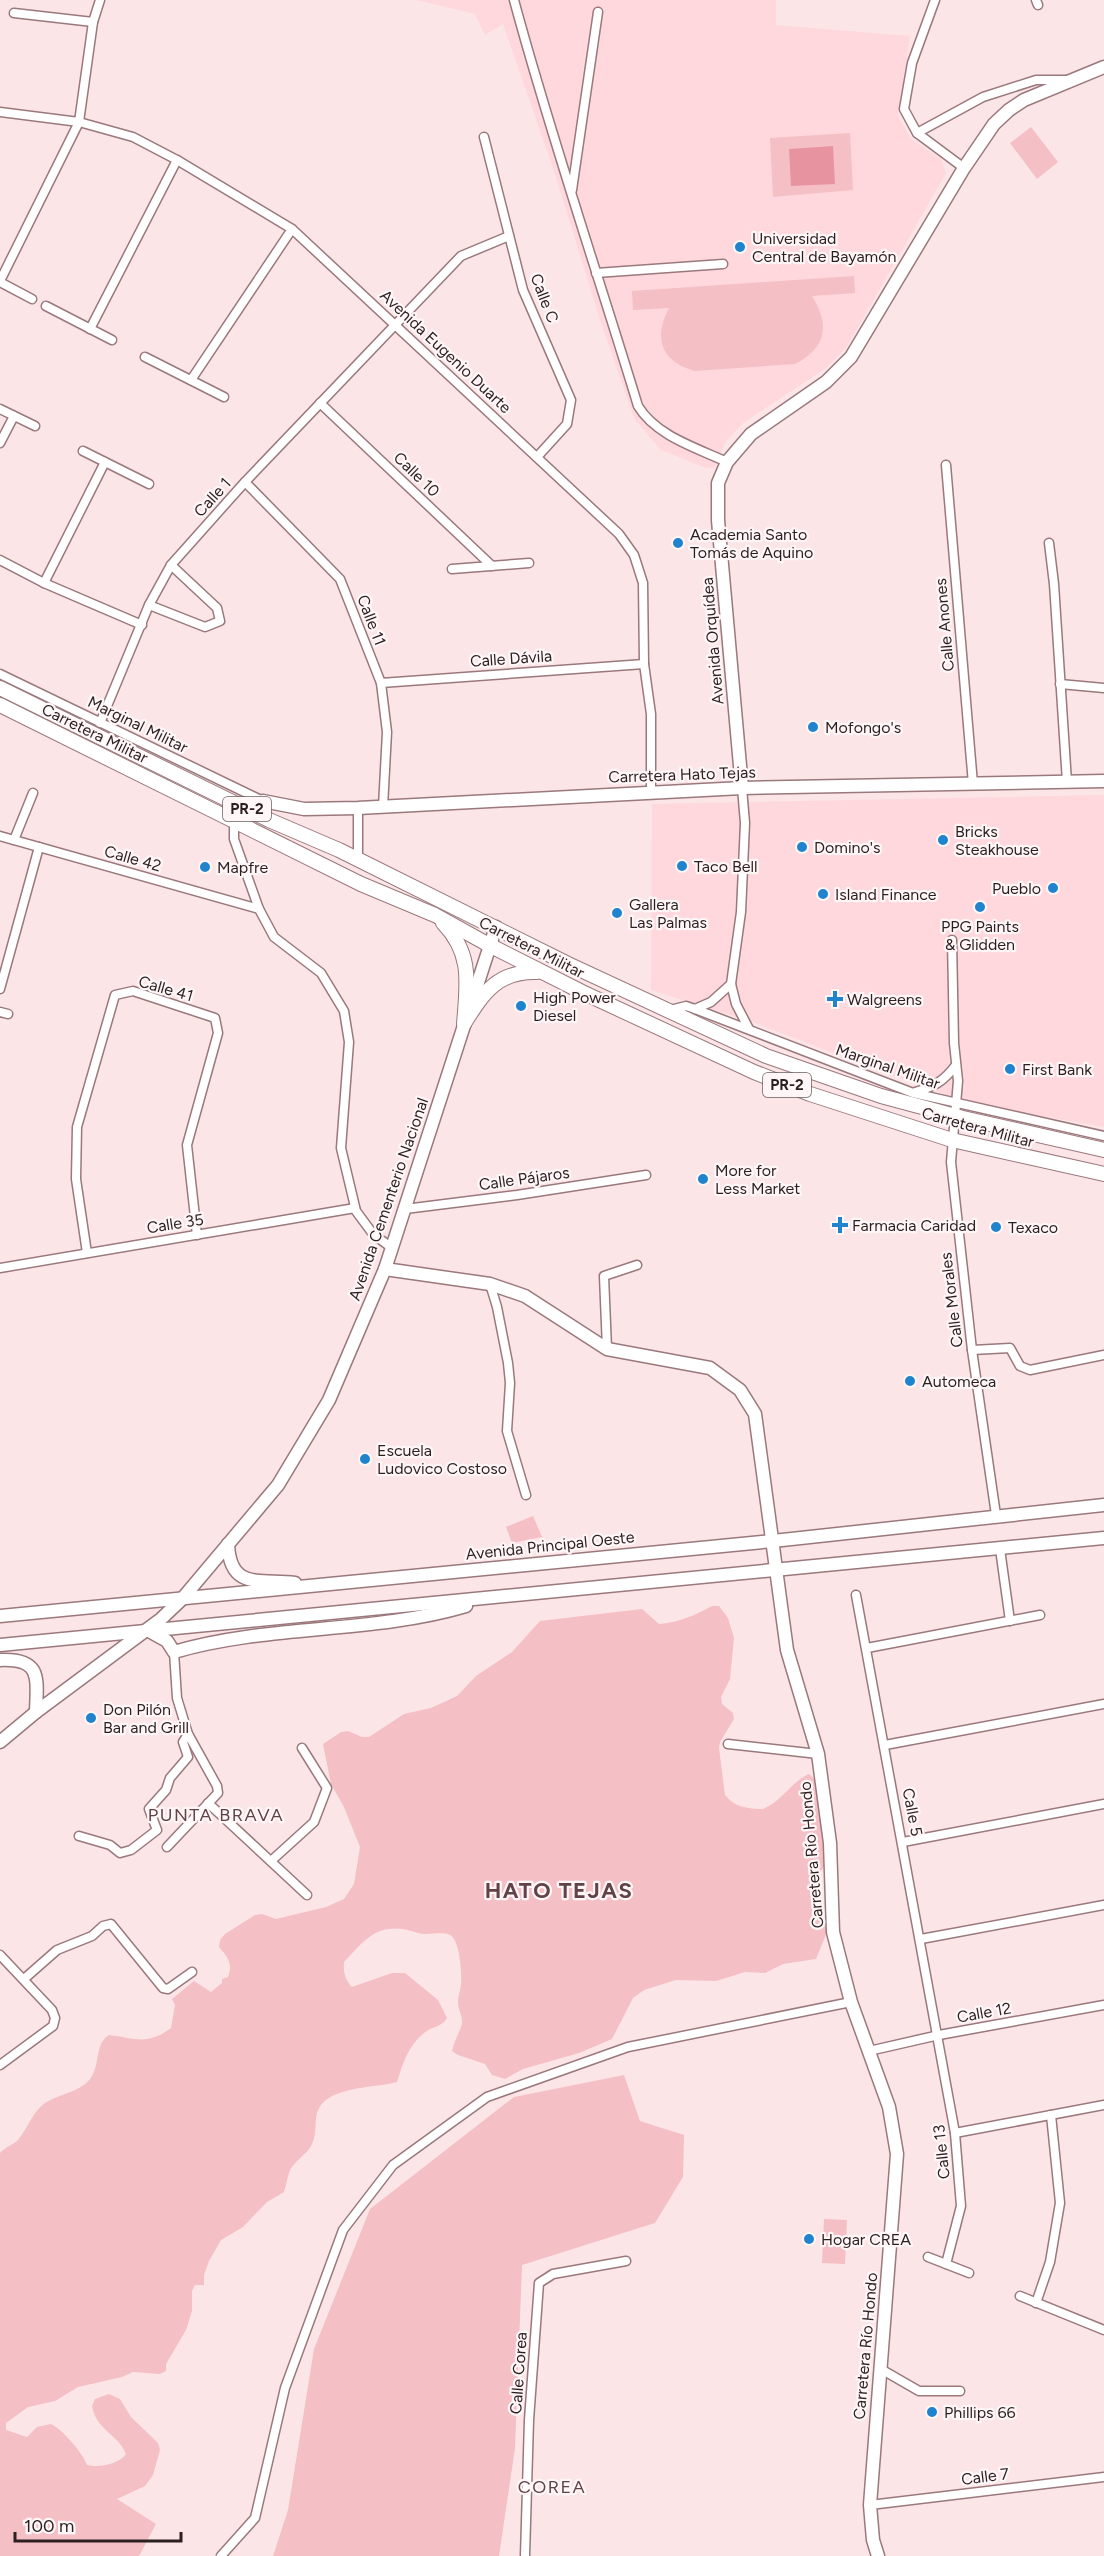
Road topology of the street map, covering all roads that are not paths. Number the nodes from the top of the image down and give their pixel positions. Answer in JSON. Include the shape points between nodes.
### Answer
{"nodes":[{"id":1,"x":100,"y":0,"type":"edge"},
{"id":2,"x":514,"y":0,"type":"edge"},
{"id":3,"x":935,"y":0,"type":"edge"},
{"id":4,"x":598,"y":12,"type":"dead end"},
{"id":5,"x":14,"y":13,"type":"dead end"},
{"id":6,"x":93,"y":22,"type":"junction"},
{"id":7,"x":1104,"y":67,"type":"edge"},
{"id":8,"x":1072,"y":80,"type":"junction"},
{"id":9,"x":0,"y":112,"type":"edge"},
{"id":10,"x":79,"y":122,"type":"junction"},
{"id":11,"x":917,"y":134,"type":"junction"},
{"id":12,"x":484,"y":137,"type":"dead end"},
{"id":13,"x":177,"y":160,"type":"junction"},
{"id":14,"x":964,"y":168,"type":"junction"},
{"id":15,"x":571,"y":192,"type":"junction"},
{"id":16,"x":292,"y":229,"type":"junction"},
{"id":17,"x":509,"y":236,"type":"junction"},
{"id":18,"x":723,"y":264,"type":"dead end"},
{"id":19,"x":596,"y":273,"type":"junction"},
{"id":20,"x":0,"y":282,"type":"edge"},
{"id":21,"x":32,"y":299,"type":"dead end"},
{"id":22,"x":46,"y":306,"type":"dead end"},
{"id":23,"x":395,"y":323,"type":"junction"},
{"id":24,"x":90,"y":329,"type":"junction"},
{"id":25,"x":112,"y":340,"type":"dead end"},
{"id":26,"x":145,"y":357,"type":"dead end"},
{"id":27,"x":191,"y":380,"type":"junction"},
{"id":28,"x":224,"y":397,"type":"dead end"},
{"id":29,"x":320,"y":403,"type":"junction"},
{"id":30,"x":0,"y":409,"type":"edge"},
{"id":31,"x":14,"y":416,"type":"junction"},
{"id":32,"x":35,"y":426,"type":"dead end"},
{"id":33,"x":0,"y":443,"type":"edge"},
{"id":34,"x":83,"y":451,"type":"dead end"},
{"id":35,"x":537,"y":457,"type":"junction"},
{"id":36,"x":105,"y":462,"type":"junction"},
{"id":37,"x":727,"y":462,"type":"junction"},
{"id":38,"x":946,"y":465,"type":"dead end"},
{"id":39,"x":245,"y":482,"type":"junction"},
{"id":40,"x":149,"y":484,"type":"dead end"},
{"id":41,"x":1049,"y":543,"type":"dead end"},
{"id":42,"x":0,"y":560,"type":"edge"},
{"id":43,"x":529,"y":563,"type":"dead end"},
{"id":44,"x":171,"y":565,"type":"junction"},
{"id":45,"x":492,"y":566,"type":"junction"},
{"id":46,"x":452,"y":569,"type":"dead end"},
{"id":47,"x":44,"y":583,"type":"junction"},
{"id":48,"x":150,"y":605,"type":"junction"},
{"id":49,"x":142,"y":625,"type":"junction"},
{"id":50,"x":644,"y":664,"type":"junction"},
{"id":51,"x":0,"y":674,"type":"edge"},
{"id":52,"x":381,"y":683,"type":"junction"},
{"id":53,"x":1060,"y":684,"type":"junction"},
{"id":54,"x":0,"y":688,"type":"edge"},
{"id":55,"x":1104,"y":688,"type":"edge"},
{"id":56,"x":0,"y":705,"type":"edge"},
{"id":57,"x":100,"y":723,"type":"junction"},
{"id":58,"x":1104,"y":781,"type":"edge"},
{"id":59,"x":1066,"y":782,"type":"junction"},
{"id":60,"x":972,"y":784,"type":"junction"},
{"id":61,"x":742,"y":788,"type":"junction"},
{"id":62,"x":651,"y":791,"type":"junction"},
{"id":63,"x":33,"y":794,"type":"dead end"},
{"id":64,"x":263,"y":801,"type":"joint"},
{"id":65,"x":383,"y":807,"type":"junction"},
{"id":66,"x":358,"y":808,"type":"junction"},
{"id":67,"x":234,"y":819,"type":"junction"},
{"id":68,"x":0,"y":836,"type":"edge"},
{"id":69,"x":14,"y":840,"type":"junction"},
{"id":70,"x":39,"y":848,"type":"junction"},
{"id":71,"x":358,"y":859,"type":"junction"},
{"id":72,"x":259,"y":909,"type":"junction"},
{"id":73,"x":435,"y":915,"type":"junction"},
{"id":74,"x":496,"y":927,"type":"junction"},
{"id":75,"x":952,"y":940,"type":"dead end"},
{"id":76,"x":489,"y":945,"type":"junction"},
{"id":77,"x":543,"y":972,"type":"junction"},
{"id":78,"x":731,"y":984,"type":"junction"},
{"id":79,"x":0,"y":989,"type":"edge"},
{"id":80,"x":695,"y":1009,"type":"junction"},
{"id":81,"x":668,"y":1011,"type":"junction"},
{"id":82,"x":464,"y":1024,"type":"junction"},
{"id":83,"x":749,"y":1029,"type":"junction"},
{"id":84,"x":956,"y":1065,"type":"junction"},
{"id":85,"x":914,"y":1093,"type":"junction"},
{"id":86,"x":955,"y":1110,"type":"junction"},
{"id":87,"x":1104,"y":1136,"type":"edge"},
{"id":88,"x":952,"y":1140,"type":"junction"},
{"id":89,"x":1104,"y":1150,"type":"edge"},
{"id":90,"x":646,"y":1174,"type":"dead end"},
{"id":91,"x":1104,"y":1174,"type":"edge"},
{"id":92,"x":355,"y":1208,"type":"junction"},
{"id":93,"x":405,"y":1209,"type":"junction"},
{"id":94,"x":197,"y":1235,"type":"junction"},
{"id":95,"x":392,"y":1248,"type":"junction"},
{"id":96,"x":87,"y":1253,"type":"junction"},
{"id":97,"x":637,"y":1265,"type":"dead end"},
{"id":98,"x":0,"y":1268,"type":"edge"},
{"id":99,"x":385,"y":1269,"type":"junction"},
{"id":100,"x":490,"y":1284,"type":"junction"},
{"id":101,"x":607,"y":1349,"type":"junction"},
{"id":102,"x":972,"y":1350,"type":"junction"},
{"id":103,"x":1104,"y":1355,"type":"edge"},
{"id":104,"x":526,"y":1495,"type":"dead end"},
{"id":105,"x":1104,"y":1505,"type":"edge"},
{"id":106,"x":996,"y":1515,"type":"junction"},
{"id":107,"x":1104,"y":1538,"type":"edge"},
{"id":108,"x":773,"y":1541,"type":"junction"},
{"id":109,"x":228,"y":1544,"type":"junction"},
{"id":110,"x":1000,"y":1549,"type":"junction"},
{"id":111,"x":776,"y":1570,"type":"junction"},
{"id":112,"x":323,"y":1586,"type":"junction"},
{"id":113,"x":856,"y":1595,"type":"dead end"},
{"id":114,"x":182,"y":1599,"type":"junction"},
{"id":115,"x":489,"y":1599,"type":"junction"},
{"id":116,"x":1040,"y":1615,"type":"dead end"},
{"id":117,"x":0,"y":1616,"type":"edge"},
{"id":118,"x":1010,"y":1621,"type":"junction"},
{"id":119,"x":148,"y":1631,"type":"junction"},
{"id":120,"x":0,"y":1645,"type":"edge"},
{"id":121,"x":867,"y":1648,"type":"junction"},
{"id":122,"x":174,"y":1652,"type":"junction"},
{"id":123,"x":0,"y":1660,"type":"edge"},
{"id":124,"x":1104,"y":1704,"type":"edge"},
{"id":125,"x":36,"y":1712,"type":"junction"},
{"id":126,"x":188,"y":1734,"type":"junction"},
{"id":127,"x":0,"y":1742,"type":"edge"},
{"id":128,"x":728,"y":1744,"type":"dead end"},
{"id":129,"x":885,"y":1745,"type":"junction"},
{"id":130,"x":302,"y":1748,"type":"dead end"},
{"id":131,"x":818,"y":1754,"type":"junction"},
{"id":132,"x":208,"y":1803,"type":"junction"},
{"id":133,"x":1104,"y":1804,"type":"edge"},
{"id":134,"x":79,"y":1836,"type":"dead end"},
{"id":135,"x":903,"y":1842,"type":"junction"},
{"id":136,"x":167,"y":1847,"type":"dead end"},
{"id":137,"x":271,"y":1861,"type":"junction"},
{"id":138,"x":307,"y":1895,"type":"dead end"},
{"id":139,"x":1104,"y":1905,"type":"edge"},
{"id":140,"x":921,"y":1939,"type":"junction"},
{"id":141,"x":0,"y":1955,"type":"edge"},
{"id":142,"x":192,"y":1972,"type":"dead end"},
{"id":143,"x":24,"y":1979,"type":"junction"},
{"id":144,"x":851,"y":2002,"type":"junction"},
{"id":145,"x":1104,"y":2005,"type":"edge"},
{"id":146,"x":939,"y":2035,"type":"junction"},
{"id":147,"x":869,"y":2051,"type":"junction"},
{"id":148,"x":0,"y":2065,"type":"edge"},
{"id":149,"x":1104,"y":2105,"type":"edge"},
{"id":150,"x":1051,"y":2115,"type":"junction"},
{"id":151,"x":956,"y":2133,"type":"junction"},
{"id":152,"x":928,"y":2257,"type":"dead end"},
{"id":153,"x":626,"y":2261,"type":"dead end"},
{"id":154,"x":946,"y":2264,"type":"junction"},
{"id":155,"x":969,"y":2273,"type":"dead end"},
{"id":156,"x":1020,"y":2296,"type":"dead end"},
{"id":157,"x":1036,"y":2302,"type":"junction"},
{"id":158,"x":1104,"y":2330,"type":"edge"},
{"id":159,"x":879,"y":2368,"type":"junction"},
{"id":160,"x":960,"y":2391,"type":"dead end"},
{"id":161,"x":1104,"y":2477,"type":"edge"},
{"id":162,"x":870,"y":2505,"type":"junction"},
{"id":163,"x":221,"y":2556,"type":"edge"},
{"id":164,"x":525,"y":2556,"type":"edge"},
{"id":165,"x":878,"y":2556,"type":"edge"}],
"edges":[{"from":1,"to":6,"type":"street"},
{"from":2,"to":15,"type":"street"},
{"from":3,"to":11,"type":"street","via":[[912,63],[904,109]]},
{"from":4,"to":15,"type":"street"},
{"from":5,"to":6,"type":"street"},
{"from":6,"to":10,"type":"street"},
{"from":7,"to":8,"type":"street","name":"Avenida Orquídea"},
{"from":8,"to":11,"type":"street","via":[[1036,80],[983,97]]},
{"from":8,"to":14,"type":"street","name":"Avenida Orquídea","via":[[1009,110],[994,124]]},
{"from":9,"to":10,"type":"street","name":"Avenida Eugenio Duarte"},
{"from":10,"to":13,"type":"street","name":"Avenida Eugenio Duarte","via":[[133,137]]},
{"from":10,"to":20,"type":"street"},
{"from":11,"to":14,"type":"street"},
{"from":12,"to":17,"type":"street","name":"Calle C"},
{"from":13,"to":16,"type":"street","name":"Avenida Eugenio Duarte"},
{"from":13,"to":24,"type":"street"},
{"from":14,"to":37,"type":"street","name":"Avenida Orquídea","via":[[851,357],[826,382],[751,434]]},
{"from":15,"to":19,"type":"street"},
{"from":16,"to":23,"type":"street","name":"Avenida Eugenio Duarte"},
{"from":16,"to":27,"type":"street"},
{"from":17,"to":23,"type":"street","name":"Calle 1","via":[[461,256]]},
{"from":17,"to":35,"type":"street","name":"Calle C","via":[[524,290],[572,400],[567,424]]},
{"from":18,"to":19,"type":"street"},
{"from":19,"to":37,"type":"street","via":[[644,416],[658,428]]},
{"from":20,"to":21,"type":"street"},
{"from":22,"to":24,"type":"street"},
{"from":23,"to":29,"type":"street","name":"Calle 1"},
{"from":23,"to":35,"type":"street","name":"Avenida Eugenio Duarte"},
{"from":24,"to":25,"type":"street"},
{"from":26,"to":27,"type":"street"},
{"from":27,"to":28,"type":"street"},
{"from":29,"to":39,"type":"street","name":"Calle 1"},
{"from":29,"to":45,"type":"street","name":"Calle 10"},
{"from":30,"to":31,"type":"street"},
{"from":31,"to":32,"type":"street"},
{"from":31,"to":33,"type":"street"},
{"from":34,"to":36,"type":"street"},
{"from":35,"to":50,"type":"street","name":"Avenida Eugenio Duarte","via":[[619,534],[634,555],[643,583]]},
{"from":36,"to":40,"type":"street"},
{"from":36,"to":47,"type":"street"},
{"from":37,"to":61,"type":"street","name":"Avenida Orquídea","via":[[718,483],[718,520]]},
{"from":38,"to":60,"type":"street","name":"Calle Anones"},
{"from":39,"to":44,"type":"street","name":"Calle 1"},
{"from":39,"to":52,"type":"street","name":"Calle 11","via":[[340,579]]},
{"from":41,"to":53,"type":"street"},
{"from":42,"to":47,"type":"street"},
{"from":43,"to":45,"type":"street"},
{"from":44,"to":48,"type":"street","name":"Calle 1"},
{"from":44,"to":48,"type":"street","via":[[216,608],[220,621],[205,627]]},
{"from":45,"to":46,"type":"street"},
{"from":47,"to":49,"type":"street"},
{"from":48,"to":49,"type":"street","name":"Calle 1"},
{"from":49,"to":57,"type":"street","name":"Calle 1"},
{"from":50,"to":52,"type":"street","name":"Calle Dávila"},
{"from":50,"to":62,"type":"street","name":"Avenida Eugenio Duarte","via":[[651,714]]},
{"from":51,"to":57,"type":"street","name":"Marginal Militar"},
{"from":52,"to":65,"type":"street","name":"Calle 11","via":[[387,732]]},
{"from":53,"to":55,"type":"street"},
{"from":53,"to":59,"type":"street"},
{"from":54,"to":71,"type":"main road","name":"Carretera Militar","number":"PR-2","via":[[269,820]]},
{"from":56,"to":67,"type":"main road","name":"Carretera Militar","number":"PR-2"},
{"from":57,"to":64,"type":"street","name":"Marginal Militar"},
{"from":58,"to":59,"type":"street","name":"Carretera Hato Tejas"},
{"from":59,"to":60,"type":"street","name":"Carretera Hato Tejas"},
{"from":60,"to":61,"type":"street","name":"Carretera Hato Tejas"},
{"from":61,"to":62,"type":"street","name":"Carretera Hato Tejas"},
{"from":61,"to":78,"type":"street","name":"Avenida Orquídea","via":[[746,823],[741,912]]},
{"from":62,"to":65,"type":"street","name":"Carretera Hato Tejas"},
{"from":63,"to":69,"type":"street"},
{"from":64,"to":66,"type":"street","name":"Carretera Hato Tejas","via":[[304,809]]},
{"from":65,"to":66,"type":"street","name":"Carretera Hato Tejas"},
{"from":66,"to":71,"type":"street"},
{"from":67,"to":72,"type":"street","via":[[234,839]]},
{"from":67,"to":73,"type":"main road","name":"Carretera Militar","number":"PR-2","via":[[361,884]]},
{"from":68,"to":69,"type":"street","name":"Calle 42"},
{"from":69,"to":70,"type":"street","name":"Calle 42"},
{"from":70,"to":72,"type":"street","name":"Calle 42"},
{"from":70,"to":79,"type":"street"},
{"from":71,"to":74,"type":"main road","name":"Carretera Militar","number":"PR-2"},
{"from":72,"to":92,"type":"street","via":[[274,937],[321,973],[344,1011],[349,1042],[341,1148]]},
{"from":73,"to":76,"type":"main road","name":"Carretera Militar","number":"PR-2"},
{"from":73,"to":82,"type":"main road","via":[[453,933],[465,957]]},
{"from":74,"to":76,"type":"street","name":"Avenida Cementerio Nacional"},
{"from":74,"to":81,"type":"main road","name":"Carretera Militar","number":"PR-2"},
{"from":75,"to":84,"type":"street","name":"Calle Morales"},
{"from":76,"to":77,"type":"main road","name":"Carretera Militar","number":"PR-2"},
{"from":76,"to":82,"type":"street","name":"Avenida Cementerio Nacional"},
{"from":77,"to":82,"type":"main road","via":[[522,971],[503,978],[484,992]]},
{"from":77,"to":88,"type":"main road","name":"Carretera Militar","number":"PR-2","via":[[754,1072]]},
{"from":78,"to":80,"type":"street","via":[[711,1002]]},
{"from":78,"to":83,"type":"street"},
{"from":80,"to":81,"type":"street","name":"Marginal Militar","via":[[686,1006]]},
{"from":80,"to":83,"type":"street","name":"Marginal Militar"},
{"from":81,"to":86,"type":"main road","name":"Carretera Militar","number":"PR-2","via":[[766,1056],[881,1096]]},
{"from":82,"to":93,"type":"street","name":"Avenida Cementerio Nacional"},
{"from":83,"to":85,"type":"street","name":"Marginal Militar"},
{"from":84,"to":85,"type":"street","via":[[944,1081]]},
{"from":84,"to":86,"type":"street","name":"Calle Morales"},
{"from":85,"to":86,"type":"street","name":"Marginal Militar"},
{"from":86,"to":87,"type":"street","name":"Marginal Militar"},
{"from":86,"to":88,"type":"street","name":"Calle Morales"},
{"from":86,"to":89,"type":"main road","name":"Carretera Militar","number":"PR-2"},
{"from":88,"to":91,"type":"main road","name":"Carretera Militar","number":"PR-2"},
{"from":88,"to":102,"type":"street","name":"Calle Morales","via":[[951,1162]]},
{"from":90,"to":93,"type":"street","name":"Calle Pájaros"},
{"from":92,"to":94,"type":"street","name":"Calle 35"},
{"from":92,"to":95,"type":"street","via":[[373,1234]]},
{"from":93,"to":95,"type":"street","name":"Avenida Cementerio Nacional"},
{"from":94,"to":96,"type":"street","name":"Calle 35"},
{"from":94,"to":96,"type":"street","name":"Calle 41","via":[[188,1145],[218,1033],[214,1018],[133,991],[115,995],[77,1127],[76,1179]]},
{"from":95,"to":99,"type":"street","name":"Avenida Cementerio Nacional"},
{"from":96,"to":98,"type":"street","name":"Calle 35"},
{"from":97,"to":101,"type":"street","via":[[604,1276]]},
{"from":99,"to":100,"type":"street","name":"Carretera Río Hondo"},
{"from":99,"to":109,"type":"street","name":"Avenida Cementerio Nacional","via":[[329,1400],[278,1485]]},
{"from":100,"to":101,"type":"street","name":"Carretera Río Hondo","via":[[525,1296]]},
{"from":100,"to":104,"type":"street","via":[[508,1363],[507,1431]]},
{"from":101,"to":108,"type":"street","name":"Carretera Río Hondo","via":[[710,1368],[740,1390],[755,1414]]},
{"from":102,"to":103,"type":"street","via":[[1010,1348],[1020,1366],[1030,1370]]},
{"from":102,"to":106,"type":"street","name":"Calle Morales"},
{"from":105,"to":106,"type":"street","name":"Avenida Principal Oeste"},
{"from":106,"to":108,"type":"street","name":"Avenida Principal Oeste"},
{"from":107,"to":110,"type":"street"},
{"from":108,"to":111,"type":"street","name":"Carretera Río Hondo"},
{"from":108,"to":112,"type":"street","name":"Avenida Principal Oeste"},
{"from":109,"to":112,"type":"street","via":[[233,1570],[244,1578]]},
{"from":109,"to":114,"type":"street","name":"Avenida Cementerio Nacional"},
{"from":110,"to":111,"type":"street"},
{"from":110,"to":118,"type":"street"},
{"from":111,"to":115,"type":"street"},
{"from":111,"to":131,"type":"street","name":"Carretera Río Hondo","via":[[787,1650]]},
{"from":112,"to":114,"type":"street","name":"Avenida Principal Oeste"},
{"from":113,"to":121,"type":"street","name":"Calle 5"},
{"from":114,"to":117,"type":"street","name":"Avenida Principal Oeste"},
{"from":114,"to":119,"type":"street","name":"Avenida Cementerio Nacional"},
{"from":115,"to":119,"type":"street"},
{"from":115,"to":122,"type":"street","via":[[401,1620],[231,1638]]},
{"from":116,"to":118,"type":"street"},
{"from":118,"to":121,"type":"street"},
{"from":119,"to":120,"type":"street"},
{"from":119,"to":122,"type":"street","via":[[167,1641]]},
{"from":119,"to":125,"type":"street","name":"Avenida Cementerio Nacional"},
{"from":121,"to":129,"type":"street","name":"Calle 5"},
{"from":122,"to":126,"type":"street","via":[[177,1698]]},
{"from":123,"to":125,"type":"street","via":[[26,1662],[34,1672]]},
{"from":124,"to":129,"type":"street"},
{"from":125,"to":127,"type":"street","name":"Avenida Cementerio Nacional"},
{"from":126,"to":132,"type":"street","via":[[217,1786],[218,1793]]},
{"from":126,"to":134,"type":"street","via":[[183,1742],[188,1757],[149,1809],[157,1830],[120,1854],[110,1845]]},
{"from":128,"to":131,"type":"street"},
{"from":129,"to":135,"type":"street","name":"Calle 5"},
{"from":130,"to":137,"type":"street","via":[[327,1788],[314,1822]]},
{"from":131,"to":144,"type":"street","name":"Carretera Río Hondo","via":[[830,1843],[833,1932]]},
{"from":132,"to":136,"type":"street"},
{"from":132,"to":137,"type":"street"},
{"from":133,"to":135,"type":"street"},
{"from":135,"to":140,"type":"street","name":"Calle 5"},
{"from":137,"to":138,"type":"street"},
{"from":139,"to":140,"type":"street"},
{"from":140,"to":146,"type":"street","name":"Calle 5"},
{"from":141,"to":143,"type":"street"},
{"from":142,"to":143,"type":"street","via":[[168,1989],[163,1988],[111,1924],[57,1950]]},
{"from":143,"to":148,"type":"street","via":[[52,2010],[53,2026]]},
{"from":144,"to":147,"type":"street","name":"Carretera Río Hondo"},
{"from":144,"to":163,"type":"street","via":[[628,2047],[488,2097],[393,2165],[344,2230],[285,2388],[255,2518]]},
{"from":145,"to":146,"type":"street","name":"Calle 12"},
{"from":146,"to":147,"type":"street","name":"Calle 12"},
{"from":146,"to":151,"type":"street","name":"Calle 13"},
{"from":147,"to":159,"type":"street","name":"Carretera Río Hondo","via":[[889,2107],[897,2154]]},
{"from":149,"to":150,"type":"street"},
{"from":150,"to":151,"type":"street"},
{"from":150,"to":157,"type":"street","via":[[1060,2202],[1050,2262]]},
{"from":151,"to":154,"type":"street","name":"Calle 13","via":[[961,2206]]},
{"from":152,"to":154,"type":"street"},
{"from":153,"to":164,"type":"street","name":"Calle Corea","via":[[553,2274],[539,2283]]},
{"from":154,"to":155,"type":"street"},
{"from":156,"to":157,"type":"street"},
{"from":157,"to":158,"type":"street"},
{"from":159,"to":160,"type":"street","via":[[919,2391]]},
{"from":159,"to":162,"type":"street","name":"Carretera Río Hondo"},
{"from":161,"to":162,"type":"street","name":"Calle 7"},
{"from":162,"to":165,"type":"street","name":"Carretera Río Hondo"}]}
